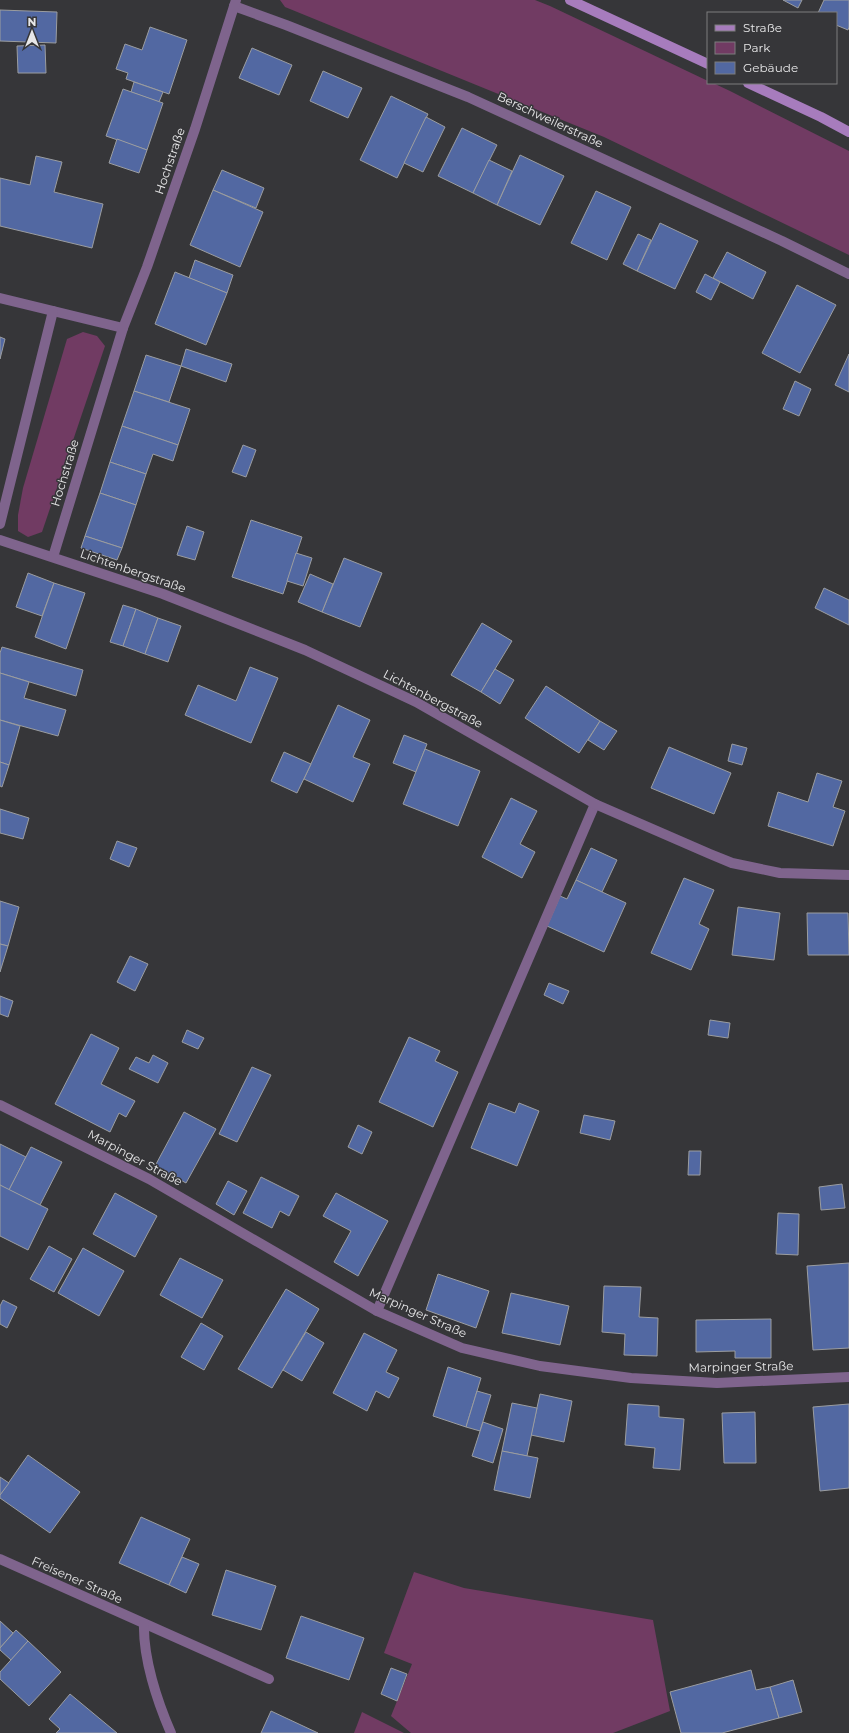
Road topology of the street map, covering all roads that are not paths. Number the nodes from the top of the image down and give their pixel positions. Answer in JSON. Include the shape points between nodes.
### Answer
{"nodes":[{"id":1,"x":570,"y":0,"type":"edge"},
{"id":2,"x":235,"y":3,"type":"edge"},
{"id":3,"x":707,"y":64,"type":"edge"},
{"id":4,"x":750,"y":84,"type":"edge"},
{"id":5,"x":849,"y":132,"type":"edge"},
{"id":6,"x":849,"y":274,"type":"edge"},
{"id":7,"x":0,"y":298,"type":"edge"},
{"id":8,"x":54,"y":311,"type":"junction"},
{"id":9,"x":123,"y":328,"type":"junction"},
{"id":10,"x":0,"y":524,"type":"edge"},
{"id":11,"x":0,"y":540,"type":"edge"},
{"id":12,"x":53,"y":557,"type":"junction"},
{"id":13,"x":595,"y":804,"type":"junction"},
{"id":14,"x":849,"y":875,"type":"edge"},
{"id":15,"x":0,"y":1105,"type":"edge"},
{"id":16,"x":377,"y":1311,"type":"junction"},
{"id":17,"x":849,"y":1377,"type":"edge"},
{"id":18,"x":0,"y":1559,"type":"edge"},
{"id":19,"x":144,"y":1624,"type":"junction"},
{"id":20,"x":269,"y":1679,"type":"dead end"},
{"id":21,"x":171,"y":1733,"type":"edge"}],
"edges":[{"from":1,"to":3,"type":"main road"},
{"from":2,"to":6,"type":"street","name":"Berschweilerstraße","via":[[468,97]]},
{"from":2,"to":9,"type":"street","name":"Hochstraße","via":[[152,252]]},
{"from":4,"to":5,"type":"main road"},
{"from":7,"to":8,"type":"street"},
{"from":8,"to":9,"type":"street"},
{"from":8,"to":10,"type":"street"},
{"from":9,"to":12,"type":"street","name":"Hochstraße"},
{"from":11,"to":12,"type":"street","name":"Lichtenbergstraße"},
{"from":12,"to":13,"type":"street","name":"Lichtenbergstraße","via":[[163,594],[305,650],[416,702]]},
{"from":13,"to":14,"type":"street","name":"Lichtenbergstraße","via":[[732,863],[780,873]]},
{"from":13,"to":16,"type":"street"},
{"from":15,"to":16,"type":"street","name":"Marpinger Straße","via":[[149,1179]]},
{"from":16,"to":17,"type":"street","name":"Marpinger Straße","via":[[462,1348],[548,1367],[631,1378],[717,1382]]},
{"from":18,"to":19,"type":"street","name":"Freisener Straße"},
{"from":19,"to":20,"type":"street","name":"Freisener Straße"},
{"from":19,"to":21,"type":"street","via":[[147,1661]]}]}
